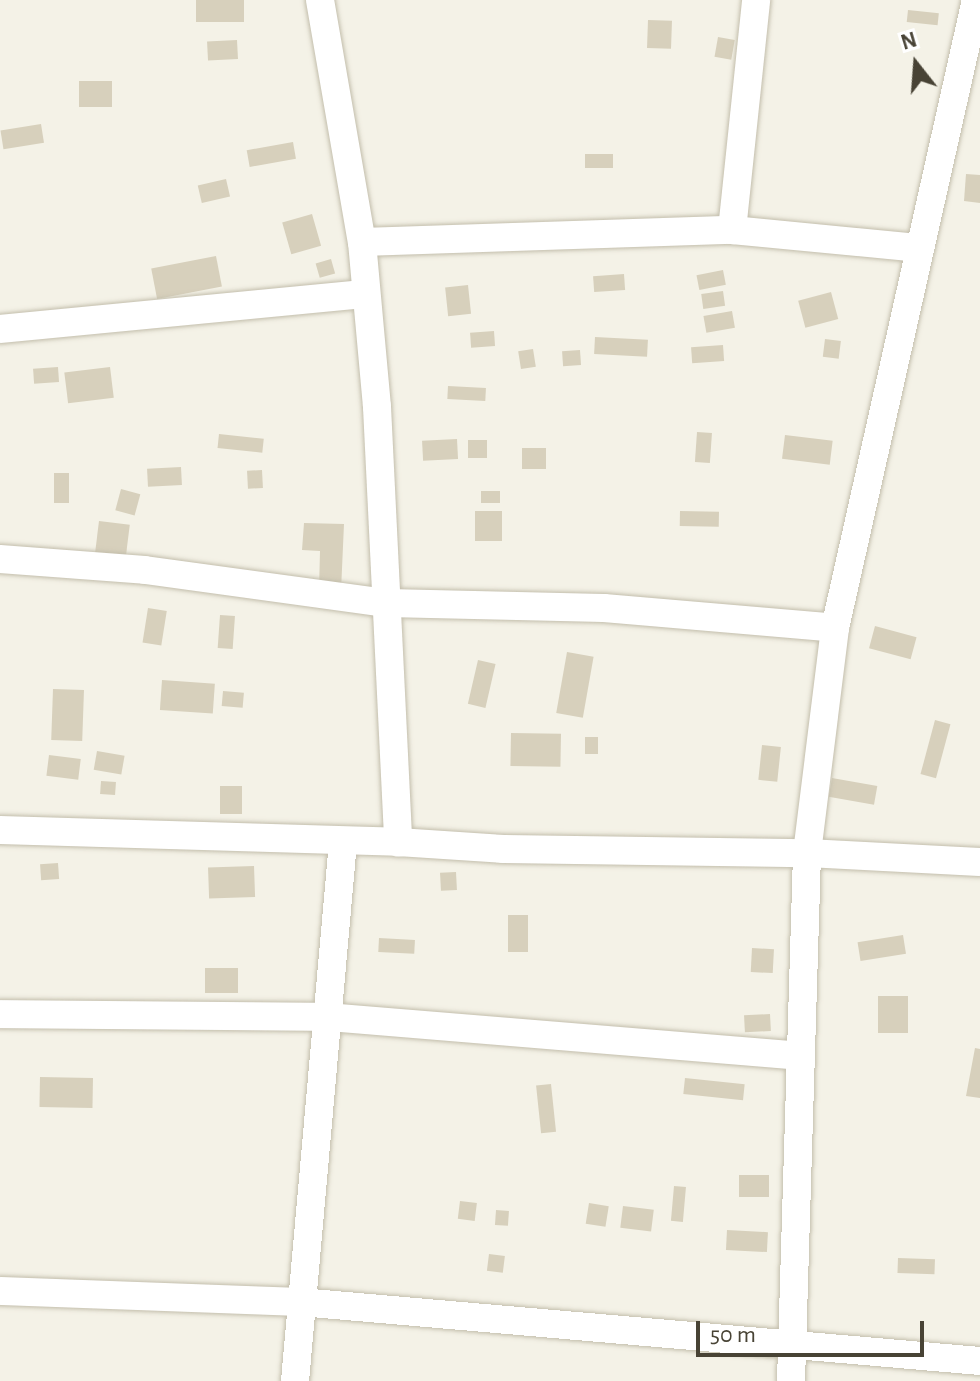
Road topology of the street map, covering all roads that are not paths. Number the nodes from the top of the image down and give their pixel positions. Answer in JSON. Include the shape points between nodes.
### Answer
{"nodes":[{"id":1,"x":320,"y":0,"type":"edge"},
{"id":2,"x":756,"y":0,"type":"edge"},
{"id":3,"x":976,"y":0,"type":"edge"},
{"id":4,"x":732,"y":230,"type":"junction"},
{"id":5,"x":362,"y":242,"type":"junction"},
{"id":6,"x":920,"y":248,"type":"junction"},
{"id":7,"x":365,"y":294,"type":"junction"},
{"id":8,"x":0,"y":329,"type":"edge"},
{"id":9,"x":0,"y":559,"type":"edge"},
{"id":10,"x":387,"y":603,"type":"junction"},
{"id":11,"x":835,"y":628,"type":"junction"},
{"id":12,"x":0,"y":830,"type":"edge"},
{"id":13,"x":343,"y":842,"type":"junction"},
{"id":14,"x":398,"y":842,"type":"junction"},
{"id":15,"x":807,"y":853,"type":"junction"},
{"id":16,"x":980,"y":862,"type":"edge"},
{"id":17,"x":0,"y":1014,"type":"edge"},
{"id":18,"x":328,"y":1017,"type":"junction"},
{"id":19,"x":800,"y":1056,"type":"junction"},
{"id":20,"x":0,"y":1291,"type":"edge"},
{"id":21,"x":300,"y":1302,"type":"junction"},
{"id":22,"x":792,"y":1342,"type":"junction"},
{"id":23,"x":980,"y":1361,"type":"edge"},
{"id":24,"x":295,"y":1381,"type":"edge"},
{"id":25,"x":791,"y":1381,"type":"edge"}],
"edges":[{"from":1,"to":5,"type":"street"},
{"from":2,"to":4,"type":"street"},
{"from":3,"to":6,"type":"street"},
{"from":4,"to":5,"type":"street"},
{"from":4,"to":6,"type":"street"},
{"from":5,"to":7,"type":"street"},
{"from":6,"to":11,"type":"street"},
{"from":7,"to":8,"type":"street"},
{"from":7,"to":10,"type":"street"},
{"from":9,"to":10,"type":"street","via":[[145,570]]},
{"from":10,"to":11,"type":"street","via":[[604,608]]},
{"from":10,"to":14,"type":"street"},
{"from":11,"to":15,"type":"street"},
{"from":12,"to":13,"type":"street"},
{"from":13,"to":14,"type":"street"},
{"from":13,"to":18,"type":"street"},
{"from":14,"to":15,"type":"street","via":[[504,849]]},
{"from":15,"to":16,"type":"street"},
{"from":15,"to":19,"type":"street"},
{"from":17,"to":18,"type":"street"},
{"from":18,"to":19,"type":"street"},
{"from":18,"to":21,"type":"street"},
{"from":19,"to":22,"type":"street"},
{"from":20,"to":21,"type":"street"},
{"from":21,"to":22,"type":"street"},
{"from":21,"to":24,"type":"street"},
{"from":22,"to":23,"type":"street"},
{"from":22,"to":25,"type":"street"}]}
